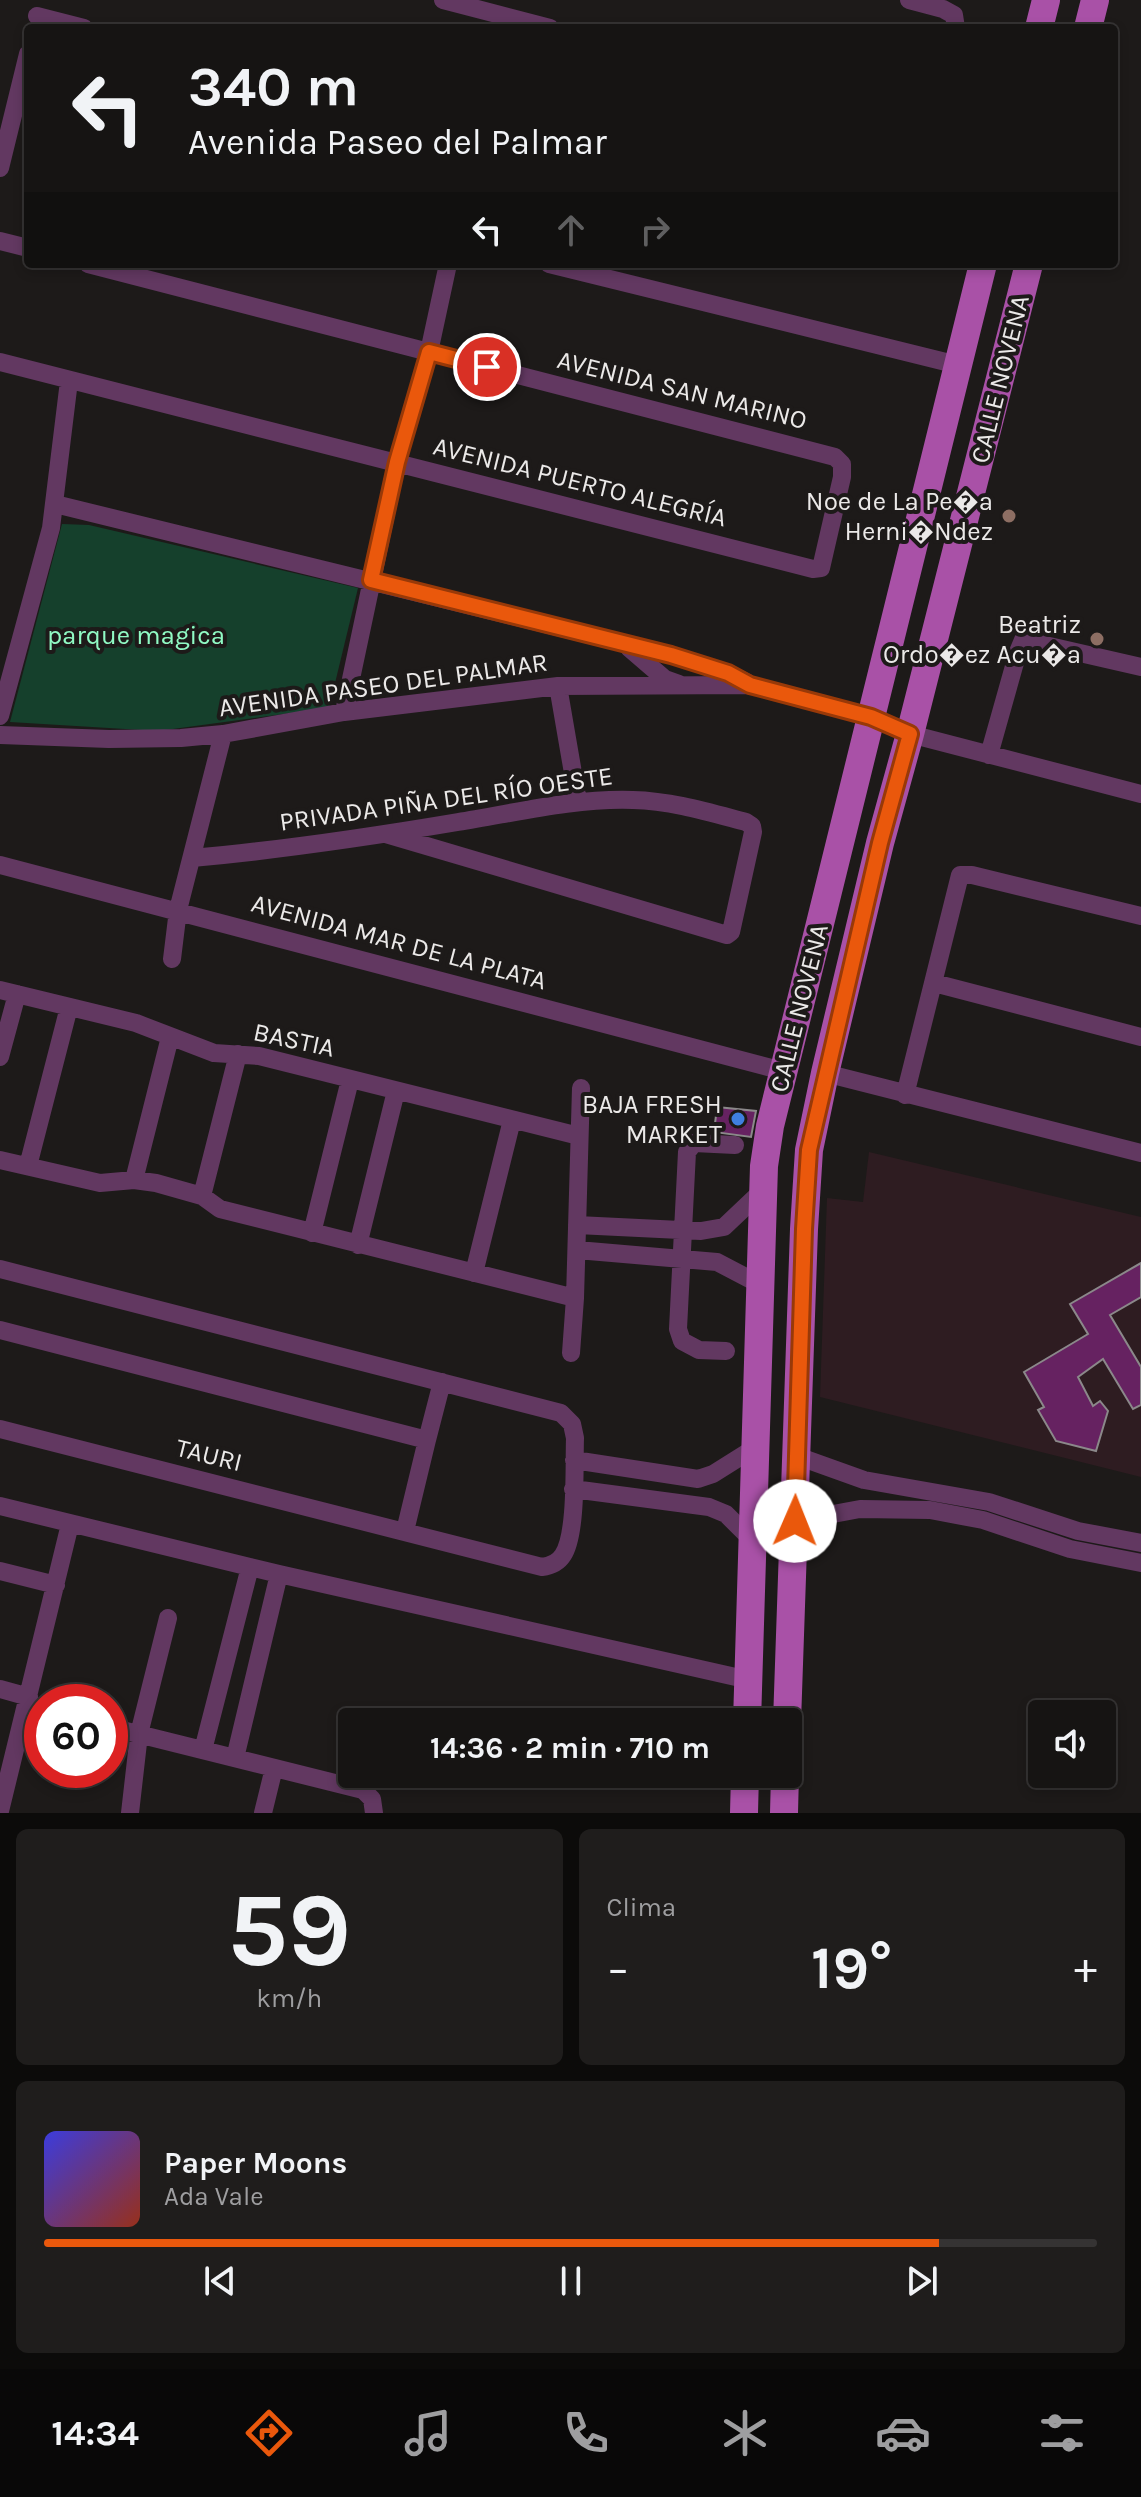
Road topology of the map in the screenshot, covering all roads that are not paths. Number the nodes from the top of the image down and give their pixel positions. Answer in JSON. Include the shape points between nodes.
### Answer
{"nodes":[{"id":1,"x":443,"y":0,"type":"edge"},
{"id":2,"x":909,"y":0,"type":"edge"},
{"id":3,"x":1046,"y":0,"type":"edge"},
{"id":4,"x":1095,"y":0,"type":"edge"},
{"id":5,"x":37,"y":15,"type":"edge"},
{"id":6,"x":511,"y":15,"type":"edge"},
{"id":7,"x":955,"y":21,"type":"edge"},
{"id":8,"x":70,"y":24,"type":"edge"},
{"id":9,"x":538,"y":24,"type":"edge"},
{"id":10,"x":1040,"y":24,"type":"edge"},
{"id":11,"x":1089,"y":24,"type":"edge"},
{"id":12,"x":24,"y":92,"type":"edge"},
{"id":13,"x":20,"y":131,"type":"edge"},
{"id":14,"x":0,"y":168,"type":"edge"},
{"id":15,"x":0,"y":241,"type":"edge"},
{"id":16,"x":24,"y":247,"type":"edge"},
{"id":17,"x":104,"y":268,"type":"edge"},
{"id":18,"x":447,"y":268,"type":"edge"},
{"id":19,"x":565,"y":268,"type":"edge"},
{"id":20,"x":982,"y":268,"type":"edge"},
{"id":21,"x":1028,"y":268,"type":"edge"},
{"id":22,"x":429,"y":352,"type":"junction"},
{"id":23,"x":0,"y":362,"type":"edge"},
{"id":24,"x":958,"y":365,"type":"junction"},
{"id":25,"x":69,"y":381,"type":"junction"},
{"id":26,"x":397,"y":462,"type":"junction"},
{"id":27,"x":55,"y":504,"type":"junction"},
{"id":28,"x":821,"y":568,"type":"joint"},
{"id":29,"x":371,"y":580,"type":"junction"},
{"id":30,"x":624,"y":643,"type":"junction"},
{"id":31,"x":1141,"y":667,"type":"edge"},
{"id":32,"x":620,"y":684,"type":"junction"},
{"id":33,"x":750,"y":685,"type":"junction"},
{"id":34,"x":558,"y":686,"type":"junction"},
{"id":35,"x":686,"y":687,"type":"junction"},
{"id":36,"x":344,"y":712,"type":"junction"},
{"id":37,"x":0,"y":716,"type":"edge"},
{"id":38,"x":871,"y":717,"type":"junction"},
{"id":39,"x":223,"y":734,"type":"junction"},
{"id":40,"x":910,"y":734,"type":"junction"},
{"id":41,"x":0,"y":735,"type":"edge"},
{"id":42,"x":989,"y":755,"type":"junction"},
{"id":43,"x":1141,"y":794,"type":"edge"},
{"id":44,"x":578,"y":802,"type":"junction"},
{"id":45,"x":386,"y":834,"type":"junction"},
{"id":46,"x":192,"y":858,"type":"junction"},
{"id":47,"x":0,"y":865,"type":"edge"},
{"id":48,"x":178,"y":910,"type":"junction"},
{"id":49,"x":1141,"y":916,"type":"edge"},
{"id":50,"x":172,"y":959,"type":"dead end"},
{"id":51,"x":934,"y":983,"type":"junction"},
{"id":52,"x":8,"y":992,"type":"edge"},
{"id":53,"x":69,"y":1007,"type":"junction"},
{"id":54,"x":170,"y":1037,"type":"junction"},
{"id":55,"x":1141,"y":1037,"type":"edge"},
{"id":56,"x":238,"y":1054,"type":"junction"},
{"id":57,"x":0,"y":1057,"type":"edge"},
{"id":58,"x":783,"y":1071,"type":"junction"},
{"id":59,"x":825,"y":1073,"type":"junction"},
{"id":60,"x":350,"y":1080,"type":"junction"},
{"id":61,"x":581,"y":1088,"type":"dead end"},
{"id":62,"x":396,"y":1091,"type":"junction"},
{"id":63,"x":905,"y":1095,"type":"junction"},
{"id":64,"x":512,"y":1120,"type":"junction"},
{"id":65,"x":579,"y":1136,"type":"junction"},
{"id":66,"x":735,"y":1145,"type":"dead end"},
{"id":67,"x":1141,"y":1153,"type":"edge"},
{"id":68,"x":0,"y":1160,"type":"edge"},
{"id":69,"x":28,"y":1166,"type":"junction"},
{"id":70,"x":134,"y":1180,"type":"junction"},
{"id":71,"x":763,"y":1190,"type":"junction"},
{"id":72,"x":202,"y":1196,"type":"junction"},
{"id":73,"x":577,"y":1225,"type":"junction"},
{"id":74,"x":683,"y":1230,"type":"junction"},
{"id":75,"x":312,"y":1233,"type":"junction"},
{"id":76,"x":358,"y":1245,"type":"junction"},
{"id":77,"x":577,"y":1250,"type":"junction"},
{"id":78,"x":681,"y":1258,"type":"junction"},
{"id":79,"x":0,"y":1269,"type":"edge"},
{"id":80,"x":474,"y":1273,"type":"junction"},
{"id":81,"x":761,"y":1285,"type":"junction"},
{"id":82,"x":575,"y":1298,"type":"junction"},
{"id":83,"x":0,"y":1330,"type":"edge"},
{"id":84,"x":726,"y":1351,"type":"dead end"},
{"id":85,"x":571,"y":1353,"type":"dead end"},
{"id":86,"x":442,"y":1382,"type":"junction"},
{"id":87,"x":0,"y":1429,"type":"edge"},
{"id":88,"x":427,"y":1440,"type":"junction"},
{"id":89,"x":756,"y":1447,"type":"junction"},
{"id":90,"x":797,"y":1456,"type":"junction"},
{"id":91,"x":574,"y":1460,"type":"junction"},
{"id":92,"x":672,"y":1476,"type":"junction"},
{"id":93,"x":894,"y":1487,"type":"junction"},
{"id":94,"x":573,"y":1489,"type":"junction"},
{"id":95,"x":669,"y":1502,"type":"junction"},
{"id":96,"x":0,"y":1506,"type":"edge"},
{"id":97,"x":893,"y":1508,"type":"junction"},
{"id":98,"x":795,"y":1521,"type":"junction"},
{"id":99,"x":70,"y":1524,"type":"junction"},
{"id":100,"x":405,"y":1531,"type":"junction"},
{"id":101,"x":1074,"y":1540,"type":"junction"},
{"id":102,"x":753,"y":1541,"type":"junction"},
{"id":103,"x":1141,"y":1543,"type":"edge"},
{"id":104,"x":1141,"y":1563,"type":"edge"},
{"id":105,"x":250,"y":1567,"type":"junction"},
{"id":106,"x":0,"y":1571,"type":"edge"},
{"id":107,"x":279,"y":1574,"type":"junction"},
{"id":108,"x":56,"y":1585,"type":"junction"},
{"id":109,"x":168,"y":1618,"type":"dead end"},
{"id":110,"x":749,"y":1680,"type":"junction"},
{"id":111,"x":788,"y":1683,"type":"junction"},
{"id":112,"x":32,"y":1684,"type":"edge"},
{"id":113,"x":0,"y":1689,"type":"edge"},
{"id":114,"x":24,"y":1696,"type":"edge"},
{"id":115,"x":748,"y":1708,"type":"edge"},
{"id":116,"x":787,"y":1708,"type":"edge"},
{"id":117,"x":24,"y":1717,"type":"edge"},
{"id":118,"x":128,"y":1731,"type":"edge"},
{"id":119,"x":139,"y":1734,"type":"junction"},
{"id":120,"x":203,"y":1750,"type":"junction"},
{"id":121,"x":235,"y":1758,"type":"junction"},
{"id":122,"x":274,"y":1768,"type":"junction"},
{"id":123,"x":745,"y":1788,"type":"edge"},
{"id":124,"x":785,"y":1788,"type":"edge"},
{"id":125,"x":0,"y":1811,"type":"edge"},
{"id":126,"x":130,"y":1813,"type":"edge"},
{"id":127,"x":263,"y":1813,"type":"edge"},
{"id":128,"x":374,"y":1813,"type":"edge"},
{"id":129,"x":744,"y":1813,"type":"edge"},
{"id":130,"x":784,"y":1813,"type":"edge"}],
"edges":[{"from":1,"to":6,"type":"street"},
{"from":2,"to":7,"type":"street","via":[[943,9]]},
{"from":3,"to":10,"type":"main road"},
{"from":4,"to":11,"type":"main road"},
{"from":5,"to":8,"type":"street"},
{"from":6,"to":9,"type":"street"},
{"from":12,"to":13,"type":"street"},
{"from":13,"to":14,"type":"street"},
{"from":15,"to":16,"type":"street"},
{"from":17,"to":22,"type":"street","name":"AVENIDA SAN MARINO"},
{"from":18,"to":22,"type":"street"},
{"from":19,"to":24,"type":"street"},
{"from":20,"to":24,"type":"main road","name":"CALLE NOVENA"},
{"from":21,"to":40,"type":"main road","name":"CALLE NOVENA"},
{"from":22,"to":26,"type":"street"},
{"from":22,"to":28,"type":"street","name":"AVENIDA SAN MARINO","via":[[835,457],[842,464]]},
{"from":23,"to":25,"type":"street","name":"AVENIDA PUERTO ALEGRÍA"},
{"from":24,"to":38,"type":"main road","name":"CALLE NOVENA"},
{"from":25,"to":26,"type":"street","name":"AVENIDA PUERTO ALEGRÍA"},
{"from":25,"to":27,"type":"street"},
{"from":26,"to":28,"type":"street","name":"AVENIDA PUERTO ALEGRÍA"},
{"from":26,"to":29,"type":"street"},
{"from":27,"to":29,"type":"street"},
{"from":27,"to":37,"type":"street"},
{"from":29,"to":30,"type":"street"},
{"from":29,"to":36,"type":"street"},
{"from":30,"to":32,"type":"street","via":[[635,667]]},
{"from":30,"to":33,"type":"street","via":[[728,673]]},
{"from":30,"to":35,"type":"street","via":[[665,679]]},
{"from":31,"to":42,"type":"street","via":[[1023,640]]},
{"from":32,"to":34,"type":"street","name":"AVENIDA PASEO DEL PALMAR"},
{"from":32,"to":35,"type":"street","name":"AVENIDA PASEO DEL PALMAR"},
{"from":33,"to":35,"type":"street","name":"AVENIDA PASEO DEL PALMAR"},
{"from":33,"to":38,"type":"street","name":"AVENIDA PASEO DEL PALMAR"},
{"from":34,"to":36,"type":"street","name":"AVENIDA PASEO DEL PALMAR"},
{"from":34,"to":44,"type":"street"},
{"from":36,"to":39,"type":"street","name":"AVENIDA PASEO DEL PALMAR"},
{"from":38,"to":40,"type":"street","name":"AVENIDA PASEO DEL PALMAR"},
{"from":38,"to":58,"type":"main road","name":"CALLE NOVENA"},
{"from":39,"to":41,"type":"street","name":"AVENIDA PASEO DEL PALMAR","via":[[145,740]]},
{"from":39,"to":46,"type":"street"},
{"from":40,"to":42,"type":"street","name":"AVENIDA PASEO DEL PALMAR"},
{"from":40,"to":59,"type":"main road","name":"CALLE NOVENA"},
{"from":42,"to":43,"type":"street","name":"AVENIDA PASEO DEL PALMAR"},
{"from":44,"to":45,"type":"street","name":"PRIVADA PIÑA DEL RÍO OESTE"},
{"from":44,"to":45,"type":"street","name":"PRIVADA PIÑA DEL RÍO OESTE","via":[[684,805],[752,826],[731,932]]},
{"from":45,"to":46,"type":"street","name":"PRIVADA PIÑA DEL RÍO OESTE"},
{"from":46,"to":48,"type":"street"},
{"from":47,"to":48,"type":"street","name":"AVENIDA MAR DE LA PLATA"},
{"from":48,"to":50,"type":"street"},
{"from":48,"to":58,"type":"street","name":"AVENIDA MAR DE LA PLATA"},
{"from":49,"to":51,"type":"street","via":[[960,875]]},
{"from":51,"to":55,"type":"street"},
{"from":51,"to":63,"type":"street"},
{"from":52,"to":53,"type":"street","name":"BASTIA"},
{"from":52,"to":57,"type":"street"},
{"from":53,"to":54,"type":"street","name":"BASTIA"},
{"from":53,"to":69,"type":"street"},
{"from":54,"to":56,"type":"street","name":"BASTIA","via":[[214,1053]]},
{"from":54,"to":70,"type":"street"},
{"from":56,"to":60,"type":"street","name":"BASTIA"},
{"from":56,"to":72,"type":"street"},
{"from":58,"to":71,"type":"main road","name":"CALLE NOVENA"},
{"from":59,"to":63,"type":"street"},
{"from":59,"to":90,"type":"main road","name":"CALLE NOVENA","via":[[809,1150]]},
{"from":60,"to":62,"type":"street","name":"BASTIA"},
{"from":60,"to":75,"type":"street"},
{"from":61,"to":65,"type":"street"},
{"from":62,"to":64,"type":"street","name":"BASTIA"},
{"from":62,"to":76,"type":"street"},
{"from":63,"to":67,"type":"street"},
{"from":64,"to":65,"type":"street","name":"BASTIA"},
{"from":64,"to":80,"type":"street"},
{"from":65,"to":73,"type":"street"},
{"from":66,"to":74,"type":"street","via":[[694,1143],[687,1152]]},
{"from":68,"to":69,"type":"street"},
{"from":69,"to":70,"type":"street","via":[[100,1183]]},
{"from":70,"to":72,"type":"street"},
{"from":71,"to":74,"type":"street","via":[[724,1227]]},
{"from":71,"to":81,"type":"main road","name":"CALLE NOVENA"},
{"from":72,"to":75,"type":"street","via":[[220,1209]]},
{"from":73,"to":74,"type":"street"},
{"from":73,"to":77,"type":"street"},
{"from":74,"to":78,"type":"street"},
{"from":75,"to":76,"type":"street"},
{"from":76,"to":80,"type":"street"},
{"from":77,"to":78,"type":"street"},
{"from":77,"to":82,"type":"street"},
{"from":78,"to":81,"type":"street","via":[[717,1262]]},
{"from":78,"to":84,"type":"street","via":[[682,1341],[699,1350]]},
{"from":79,"to":86,"type":"street"},
{"from":80,"to":82,"type":"street"},
{"from":81,"to":89,"type":"main road","name":"CALLE NOVENA"},
{"from":82,"to":85,"type":"street"},
{"from":83,"to":88,"type":"street"},
{"from":86,"to":88,"type":"street"},
{"from":86,"to":91,"type":"street","via":[[561,1413],[572,1424]]},
{"from":87,"to":100,"type":"street","name":"TAURI"},
{"from":88,"to":100,"type":"street"},
{"from":89,"to":92,"type":"street","via":[[713,1474],[698,1479]]},
{"from":89,"to":102,"type":"main road","name":"CALLE NOVENA"},
{"from":90,"to":93,"type":"street"},
{"from":90,"to":98,"type":"main road","name":"CALLE NOVENA"},
{"from":91,"to":92,"type":"street"},
{"from":91,"to":94,"type":"street"},
{"from":92,"to":95,"type":"street"},
{"from":93,"to":97,"type":"street"},
{"from":93,"to":101,"type":"street","via":[[989,1502]]},
{"from":94,"to":95,"type":"street"},
{"from":94,"to":100,"type":"street","name":"TAURI","via":[[571,1535],[563,1555],[549,1566]]},
{"from":95,"to":102,"type":"street","via":[[726,1514]]},
{"from":96,"to":99,"type":"street"},
{"from":97,"to":98,"type":"street"},
{"from":97,"to":101,"type":"street","via":[[930,1510]]},
{"from":98,"to":111,"type":"main road","name":"CALLE NOVENA"},
{"from":99,"to":105,"type":"street"},
{"from":99,"to":108,"type":"street"},
{"from":101,"to":103,"type":"street"},
{"from":101,"to":104,"type":"street"},
{"from":102,"to":110,"type":"main road","name":"CALLE NOVENA"},
{"from":105,"to":107,"type":"street"},
{"from":105,"to":120,"type":"street"},
{"from":106,"to":108,"type":"street"},
{"from":107,"to":110,"type":"street"},
{"from":107,"to":121,"type":"street"},
{"from":108,"to":112,"type":"street"},
{"from":109,"to":119,"type":"street"},
{"from":110,"to":111,"type":"main road"},
{"from":110,"to":115,"type":"main road","name":"CALLE NOVENA"},
{"from":111,"to":116,"type":"main road","name":"CALLE NOVENA"},
{"from":113,"to":114,"type":"street"},
{"from":117,"to":125,"type":"street"},
{"from":118,"to":119,"type":"street"},
{"from":119,"to":120,"type":"street"},
{"from":119,"to":126,"type":"street"},
{"from":120,"to":121,"type":"street"},
{"from":121,"to":122,"type":"street"},
{"from":122,"to":127,"type":"street"},
{"from":122,"to":128,"type":"street","via":[[363,1790],[372,1799]]},
{"from":123,"to":129,"type":"main road"},
{"from":124,"to":130,"type":"main road"}]}
